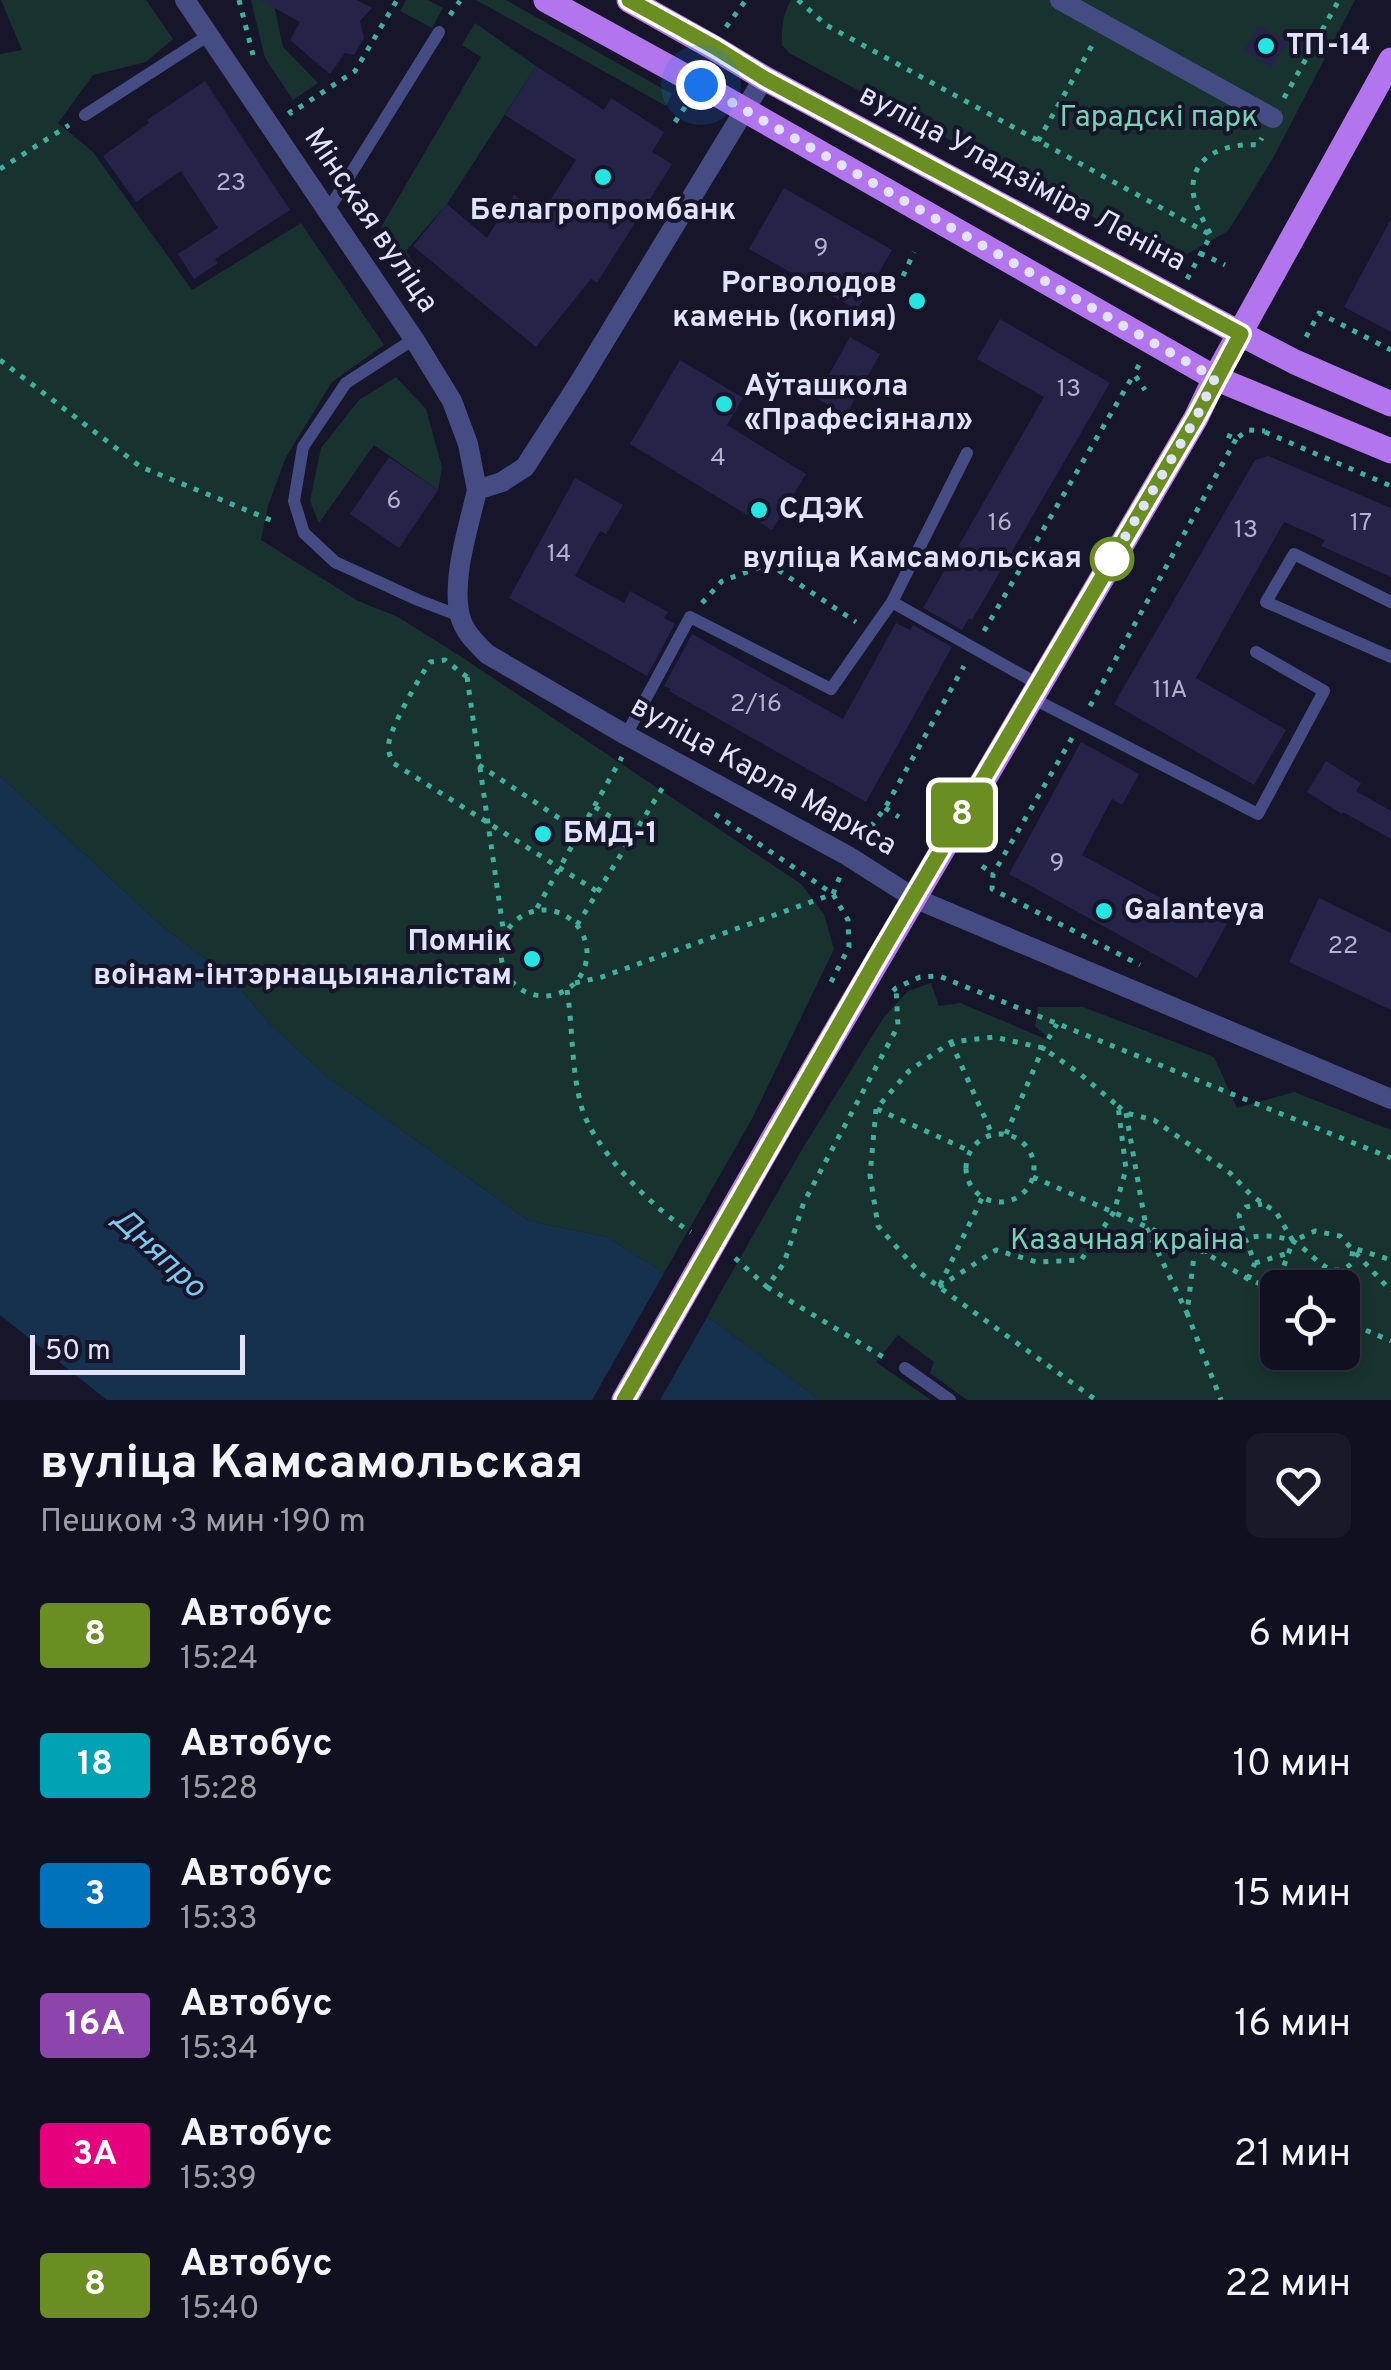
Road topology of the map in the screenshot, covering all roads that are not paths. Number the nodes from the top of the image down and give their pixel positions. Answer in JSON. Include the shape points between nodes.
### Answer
{"nodes":[{"id":1,"x":185,"y":0,"type":"edge"},
{"id":2,"x":546,"y":0,"type":"edge"},
{"id":3,"x":629,"y":0,"type":"edge"},
{"id":4,"x":1060,"y":0,"type":"edge"},
{"id":5,"x":439,"y":32,"type":"dead end"},
{"id":6,"x":209,"y":35,"type":"junction"},
{"id":7,"x":1391,"y":60,"type":"edge"},
{"id":8,"x":764,"y":78,"type":"junction"},
{"id":9,"x":744,"y":111,"type":"junction"},
{"id":10,"x":86,"y":115,"type":"road end"},
{"id":11,"x":1273,"y":118,"type":"road end"},
{"id":12,"x":327,"y":212,"type":"junction"},
{"id":13,"x":1241,"y":334,"type":"junction"},
{"id":14,"x":414,"y":339,"type":"junction"},
{"id":15,"x":1215,"y":378,"type":"junction"},
{"id":16,"x":1391,"y":404,"type":"edge"},
{"id":17,"x":1391,"y":451,"type":"edge"},
{"id":18,"x":967,"y":453,"type":"dead end"},
{"id":19,"x":477,"y":490,"type":"junction"},
{"id":20,"x":892,"y":602,"type":"junction"},
{"id":21,"x":1391,"y":602,"type":"edge"},
{"id":22,"x":460,"y":616,"type":"junction"},
{"id":23,"x":1256,"y":652,"type":"dead end"},
{"id":24,"x":1391,"y":657,"type":"edge"},
{"id":25,"x":1034,"y":690,"type":"junction"},
{"id":26,"x":625,"y":744,"type":"junction"},
{"id":27,"x":914,"y":898,"type":"junction"},
{"id":28,"x":1391,"y":1099,"type":"edge"},
{"id":29,"x":906,"y":1368,"type":"road end"},
{"id":30,"x":624,"y":1400,"type":"edge"},
{"id":31,"x":950,"y":1400,"type":"edge"}],
"edges":[{"from":1,"to":6,"type":"street","name":"Мінская вуліца"},
{"from":2,"to":9,"type":"main road"},
{"from":3,"to":8,"type":"main road","name":"вуліца Уладзіміра Леніна"},
{"from":4,"to":11,"type":"street"},
{"from":5,"to":12,"type":"lane"},
{"from":6,"to":10,"type":"lane"},
{"from":6,"to":12,"type":"street","name":"Мінская вуліца"},
{"from":7,"to":13,"type":"main road"},
{"from":8,"to":9,"type":"street"},
{"from":8,"to":13,"type":"main road","name":"вуліца Уладзіміра Леніна"},
{"from":9,"to":15,"type":"main road"},
{"from":9,"to":19,"type":"street","via":[[526,468]]},
{"from":12,"to":14,"type":"street","name":"Мінская вуліца"},
{"from":13,"to":15,"type":"main road"},
{"from":13,"to":16,"type":"main road","name":"вуліца Уладзіміра Леніна"},
{"from":14,"to":19,"type":"street","name":"Мінская вуліца","via":[[452,401]]},
{"from":14,"to":22,"type":"lane","via":[[346,383],[304,447],[294,500],[304,533],[335,562]]},
{"from":15,"to":17,"type":"main road"},
{"from":15,"to":25,"type":"main road"},
{"from":18,"to":20,"type":"lane"},
{"from":19,"to":22,"type":"street","via":[[458,584]]},
{"from":20,"to":25,"type":"lane","via":[[975,647]]},
{"from":20,"to":26,"type":"lane","via":[[831,690],[690,617]]},
{"from":21,"to":24,"type":"lane","via":[[1294,554],[1266,602]]},
{"from":22,"to":26,"type":"street","name":"вуліца Карла Маркса","via":[[487,654]]},
{"from":23,"to":25,"type":"lane","via":[[1324,691],[1258,814],[1080,724]]},
{"from":25,"to":27,"type":"main road"},
{"from":26,"to":27,"type":"street","name":"вуліца Карла Маркса","via":[[848,856]]},
{"from":27,"to":28,"type":"street","name":"вуліца Карла Маркса"},
{"from":27,"to":30,"type":"main road","bridge":true},
{"from":29,"to":31,"type":"lane"}]}
